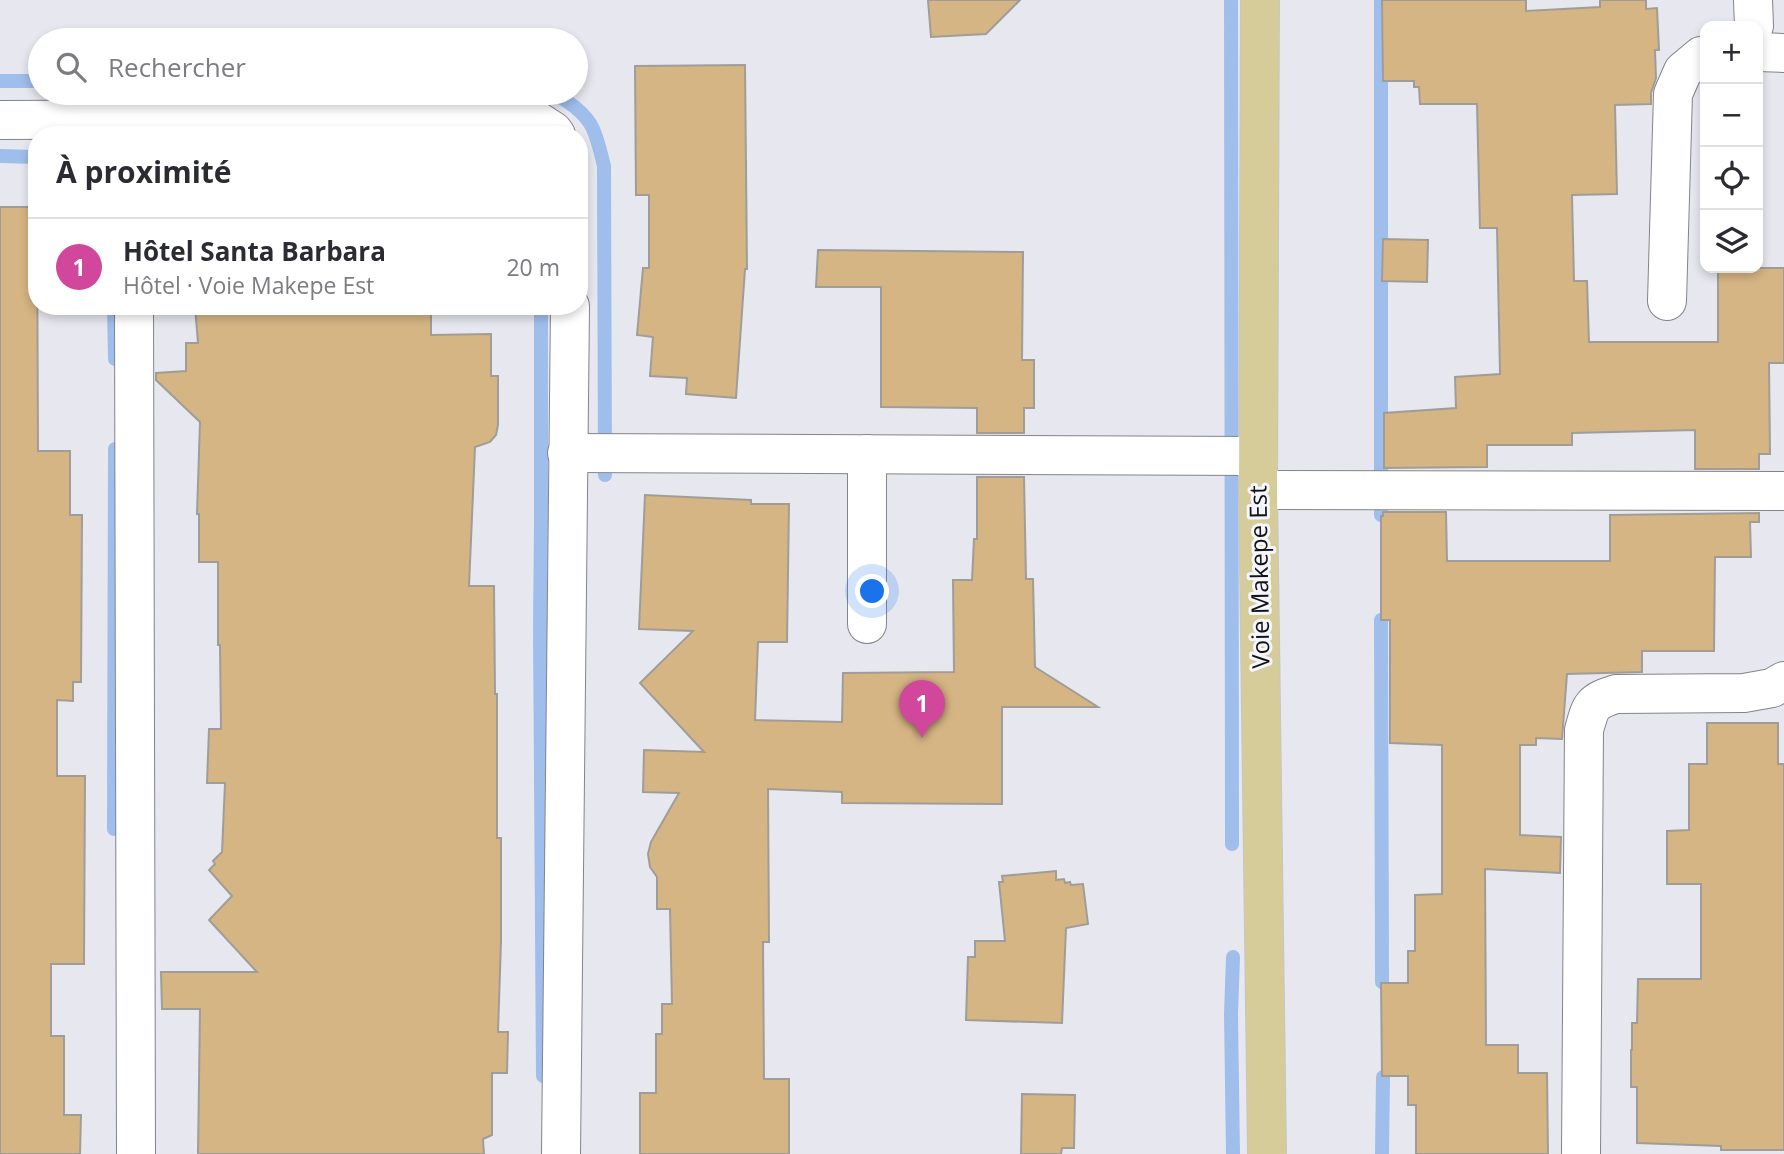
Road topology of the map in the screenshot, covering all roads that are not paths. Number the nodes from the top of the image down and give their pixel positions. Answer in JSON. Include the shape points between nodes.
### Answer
{"nodes":[{"id":1,"x":1260,"y":0,"type":"edge"},
{"id":2,"x":1753,"y":0,"type":"edge"},
{"id":3,"x":1754,"y":21,"type":"edge"},
{"id":4,"x":1763,"y":52,"type":"edge"},
{"id":5,"x":1784,"y":53,"type":"edge"},
{"id":6,"x":1700,"y":58,"type":"edge"},
{"id":7,"x":0,"y":120,"type":"edge"},
{"id":8,"x":115,"y":126,"type":"edge"},
{"id":9,"x":178,"y":126,"type":"edge"},
{"id":10,"x":546,"y":126,"type":"edge"},
{"id":11,"x":1667,"y":301,"type":"dead end"},
{"id":12,"x":134,"y":315,"type":"edge"},
{"id":13,"x":570,"y":315,"type":"edge"},
{"id":14,"x":567,"y":453,"type":"junction"},
{"id":15,"x":867,"y":454,"type":"junction"},
{"id":16,"x":1258,"y":473,"type":"junction"},
{"id":17,"x":1784,"y":491,"type":"edge"},
{"id":18,"x":867,"y":624,"type":"dead end"},
{"id":19,"x":1784,"y":681,"type":"edge"},
{"id":20,"x":136,"y":1154,"type":"edge"},
{"id":21,"x":561,"y":1154,"type":"edge"},
{"id":22,"x":1267,"y":1154,"type":"edge"},
{"id":23,"x":1581,"y":1154,"type":"edge"}],
"edges":[{"from":1,"to":16,"type":"main road","name":"Voie Makepe Est"},
{"from":2,"to":3,"type":"street"},
{"from":4,"to":5,"type":"street"},
{"from":6,"to":11,"type":"street","via":[[1683,71],[1673,94]]},
{"from":7,"to":8,"type":"street"},
{"from":9,"to":10,"type":"street","via":[[533,118]]},
{"from":12,"to":20,"type":"street"},
{"from":13,"to":14,"type":"street"},
{"from":14,"to":15,"type":"street"},
{"from":14,"to":21,"type":"street"},
{"from":15,"to":16,"type":"street"},
{"from":15,"to":18,"type":"street"},
{"from":16,"to":17,"type":"street"},
{"from":16,"to":22,"type":"main road","name":"Voie Makepe Est"},
{"from":19,"to":23,"type":"street","via":[[1744,693],[1616,694],[1600,699],[1590,709],[1584,730]]}]}
